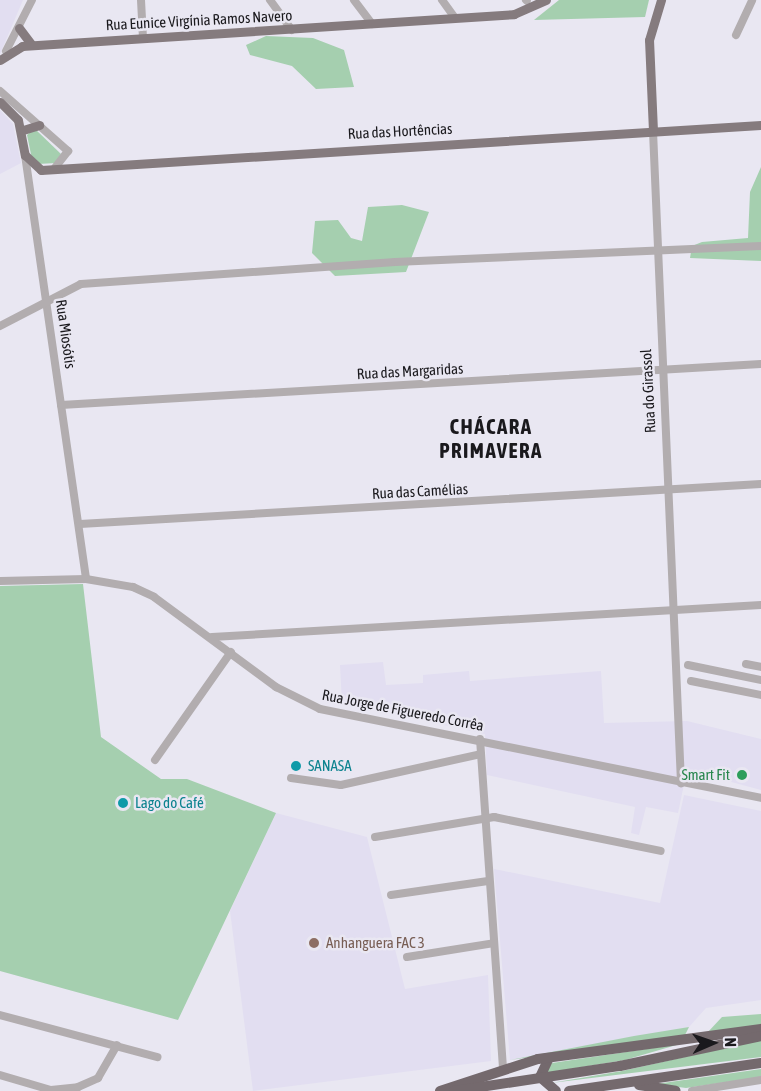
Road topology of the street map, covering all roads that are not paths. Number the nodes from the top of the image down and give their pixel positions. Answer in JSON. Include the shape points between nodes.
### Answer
{"nodes":[{"id":1,"x":32,"y":0,"type":"edge"},
{"id":2,"x":141,"y":0,"type":"edge"},
{"id":3,"x":270,"y":0,"type":"edge"},
{"id":4,"x":354,"y":0,"type":"edge"},
{"id":5,"x":442,"y":0,"type":"edge"},
{"id":6,"x":546,"y":0,"type":"edge"},
{"id":7,"x":661,"y":0,"type":"edge"},
{"id":8,"x":752,"y":0,"type":"edge"},
{"id":9,"x":455,"y":18,"type":"junction"},
{"id":10,"x":372,"y":24,"type":"junction"},
{"id":11,"x":20,"y":28,"type":"junction"},
{"id":12,"x":292,"y":30,"type":"junction"},
{"id":13,"x":736,"y":35,"type":"dead end"},
{"id":14,"x":143,"y":39,"type":"junction"},
{"id":15,"x":32,"y":45,"type":"junction"},
{"id":16,"x":6,"y":51,"type":"junction"},
{"id":17,"x":0,"y":60,"type":"edge"},
{"id":18,"x":0,"y":91,"type":"edge"},
{"id":19,"x":0,"y":102,"type":"edge"},
{"id":20,"x":39,"y":125,"type":"junction"},
{"id":21,"x":761,"y":125,"type":"edge"},
{"id":22,"x":23,"y":130,"type":"junction"},
{"id":23,"x":653,"y":131,"type":"junction"},
{"id":24,"x":26,"y":155,"type":"junction"},
{"id":25,"x":54,"y":169,"type":"junction"},
{"id":26,"x":41,"y":170,"type":"junction"},
{"id":27,"x":29,"y":180,"type":"junction"},
{"id":28,"x":761,"y":246,"type":"edge"},
{"id":29,"x":657,"y":251,"type":"junction"},
{"id":30,"x":46,"y":303,"type":"junction"},
{"id":31,"x":0,"y":326,"type":"edge"},
{"id":32,"x":761,"y":364,"type":"edge"},
{"id":33,"x":662,"y":370,"type":"junction"},
{"id":34,"x":61,"y":405,"type":"junction"},
{"id":35,"x":761,"y":484,"type":"edge"},
{"id":36,"x":669,"y":489,"type":"junction"},
{"id":37,"x":80,"y":524,"type":"junction"},
{"id":38,"x":86,"y":579,"type":"junction"},
{"id":39,"x":0,"y":581,"type":"edge"},
{"id":40,"x":761,"y":605,"type":"edge"},
{"id":41,"x":674,"y":610,"type":"junction"},
{"id":42,"x":212,"y":638,"type":"junction"},
{"id":43,"x":231,"y":652,"type":"junction"},
{"id":44,"x":688,"y":664,"type":"dead end"},
{"id":45,"x":746,"y":664,"type":"dead end"},
{"id":46,"x":761,"y":667,"type":"edge"},
{"id":47,"x":761,"y":680,"type":"edge"},
{"id":48,"x":691,"y":681,"type":"dead end"},
{"id":49,"x":761,"y":695,"type":"edge"},
{"id":50,"x":480,"y":739,"type":"junction"},
{"id":51,"x":481,"y":754,"type":"junction"},
{"id":52,"x":155,"y":760,"type":"dead end"},
{"id":53,"x":291,"y":778,"type":"dead end"},
{"id":54,"x":681,"y":783,"type":"junction"},
{"id":55,"x":761,"y":798,"type":"edge"},
{"id":56,"x":484,"y":818,"type":"junction"},
{"id":57,"x":375,"y":837,"type":"dead end"},
{"id":58,"x":661,"y":850,"type":"dead end"},
{"id":59,"x":488,"y":881,"type":"junction"},
{"id":60,"x":391,"y":896,"type":"dead end"},
{"id":61,"x":494,"y":943,"type":"junction"},
{"id":62,"x":407,"y":957,"type":"dead end"},
{"id":63,"x":0,"y":1015,"type":"edge"},
{"id":64,"x":761,"y":1029,"type":"edge"},
{"id":65,"x":761,"y":1036,"type":"edge"},
{"id":66,"x":117,"y":1046,"type":"junction"},
{"id":67,"x":157,"y":1057,"type":"dead end"},
{"id":68,"x":548,"y":1060,"type":"junction"},
{"id":69,"x":761,"y":1063,"type":"edge"},
{"id":70,"x":503,"y":1067,"type":"junction"},
{"id":71,"x":0,"y":1075,"type":"edge"},
{"id":72,"x":540,"y":1077,"type":"junction"},
{"id":73,"x":761,"y":1080,"type":"edge"},
{"id":74,"x":627,"y":1084,"type":"junction"},
{"id":75,"x":440,"y":1091,"type":"edge"},
{"id":76,"x":451,"y":1091,"type":"edge"},
{"id":77,"x":556,"y":1091,"type":"edge"},
{"id":78,"x":569,"y":1091,"type":"edge"},
{"id":79,"x":676,"y":1091,"type":"edge"},
{"id":80,"x":692,"y":1091,"type":"edge"}],
"edges":[{"from":1,"to":11,"type":"street"},
{"from":2,"to":14,"type":"street"},
{"from":3,"to":12,"type":"street"},
{"from":4,"to":10,"type":"street"},
{"from":5,"to":9,"type":"street"},
{"from":6,"to":9,"type":"main road","name":"Rua Eunice Virgínia Ramos Navero","via":[[537,7]]},
{"from":7,"to":23,"type":"main road","name":"Rua do Girassol","via":[[649,40]]},
{"from":8,"to":13,"type":"street"},
{"from":9,"to":10,"type":"main road","name":"Rua Eunice Virgínia Ramos Navero"},
{"from":10,"to":12,"type":"main road","name":"Rua Eunice Virgínia Ramos Navero"},
{"from":11,"to":15,"type":"main road"},
{"from":11,"to":16,"type":"street"},
{"from":12,"to":14,"type":"main road","name":"Rua Eunice Virgínia Ramos Navero"},
{"from":14,"to":15,"type":"main road","name":"Rua Eunice Virgínia Ramos Navero"},
{"from":15,"to":16,"type":"main road","name":"Rua Eunice Virgínia Ramos Navero"},
{"from":16,"to":17,"type":"main road"},
{"from":18,"to":20,"type":"street"},
{"from":19,"to":22,"type":"main road"},
{"from":20,"to":22,"type":"main road"},
{"from":20,"to":25,"type":"street","via":[[68,152]]},
{"from":21,"to":23,"type":"main road","name":"Rua das Hortências"},
{"from":22,"to":24,"type":"main road","name":"Rua Miosótis"},
{"from":23,"to":25,"type":"main road","name":"Rua das Hortências"},
{"from":23,"to":29,"type":"street","name":"Rua do Girassol"},
{"from":24,"to":26,"type":"main road"},
{"from":24,"to":27,"type":"street","name":"Rua Miosótis"},
{"from":25,"to":26,"type":"main road","name":"Rua das Hortências"},
{"from":26,"to":27,"type":"street"},
{"from":27,"to":30,"type":"street","name":"Rua Miosótis"},
{"from":28,"to":29,"type":"street"},
{"from":29,"to":30,"type":"street","via":[[81,284]]},
{"from":29,"to":33,"type":"street","name":"Rua do Girassol"},
{"from":30,"to":31,"type":"street"},
{"from":30,"to":34,"type":"street","name":"Rua Miosótis"},
{"from":32,"to":33,"type":"street","name":"Rua das Margaridas"},
{"from":33,"to":34,"type":"street","name":"Rua das Margaridas"},
{"from":33,"to":36,"type":"street","name":"Rua do Girassol"},
{"from":34,"to":37,"type":"street","name":"Rua Miosótis"},
{"from":35,"to":36,"type":"street","name":"Rua das Camélias"},
{"from":36,"to":37,"type":"street","name":"Rua das Camélias"},
{"from":36,"to":41,"type":"street","name":"Rua do Girassol"},
{"from":37,"to":38,"type":"street","name":"Rua Miosótis"},
{"from":38,"to":39,"type":"street","name":"Rua Jorge de Figueredo Corrêa"},
{"from":38,"to":42,"type":"street","name":"Rua Jorge de Figueredo Corrêa","via":[[154,597]]},
{"from":40,"to":41,"type":"street"},
{"from":41,"to":42,"type":"street"},
{"from":41,"to":54,"type":"street","name":"Rua do Girassol"},
{"from":42,"to":43,"type":"street","name":"Rua Jorge de Figueredo Corrêa"},
{"from":43,"to":50,"type":"street","name":"Rua Jorge de Figueredo Corrêa","via":[[276,687],[320,708]]},
{"from":43,"to":52,"type":"street"},
{"from":44,"to":47,"type":"street"},
{"from":45,"to":46,"type":"street"},
{"from":48,"to":49,"type":"street"},
{"from":50,"to":51,"type":"street"},
{"from":50,"to":54,"type":"street","name":"Rua Jorge de Figueredo Corrêa"},
{"from":51,"to":53,"type":"street","via":[[341,785]]},
{"from":51,"to":56,"type":"street"},
{"from":54,"to":55,"type":"street","name":"Rua Jorge de Figueredo Corrêa"},
{"from":56,"to":57,"type":"street"},
{"from":56,"to":58,"type":"street"},
{"from":56,"to":59,"type":"street"},
{"from":59,"to":60,"type":"street"},
{"from":59,"to":61,"type":"street"},
{"from":61,"to":62,"type":"street"},
{"from":61,"to":70,"type":"street"},
{"from":63,"to":66,"type":"street"},
{"from":64,"to":68,"type":"highway"},
{"from":65,"to":72,"type":"highway"},
{"from":66,"to":67,"type":"street"},
{"from":66,"to":71,"type":"street","via":[[98,1078],[78,1087],[51,1090]]},
{"from":68,"to":70,"type":"highway"},
{"from":68,"to":72,"type":"highway"},
{"from":69,"to":74,"type":"highway"},
{"from":70,"to":75,"type":"highway"},
{"from":72,"to":76,"type":"highway"},
{"from":72,"to":77,"type":"highway"},
{"from":73,"to":80,"type":"street"},
{"from":74,"to":78,"type":"highway"},
{"from":74,"to":79,"type":"highway"}]}
